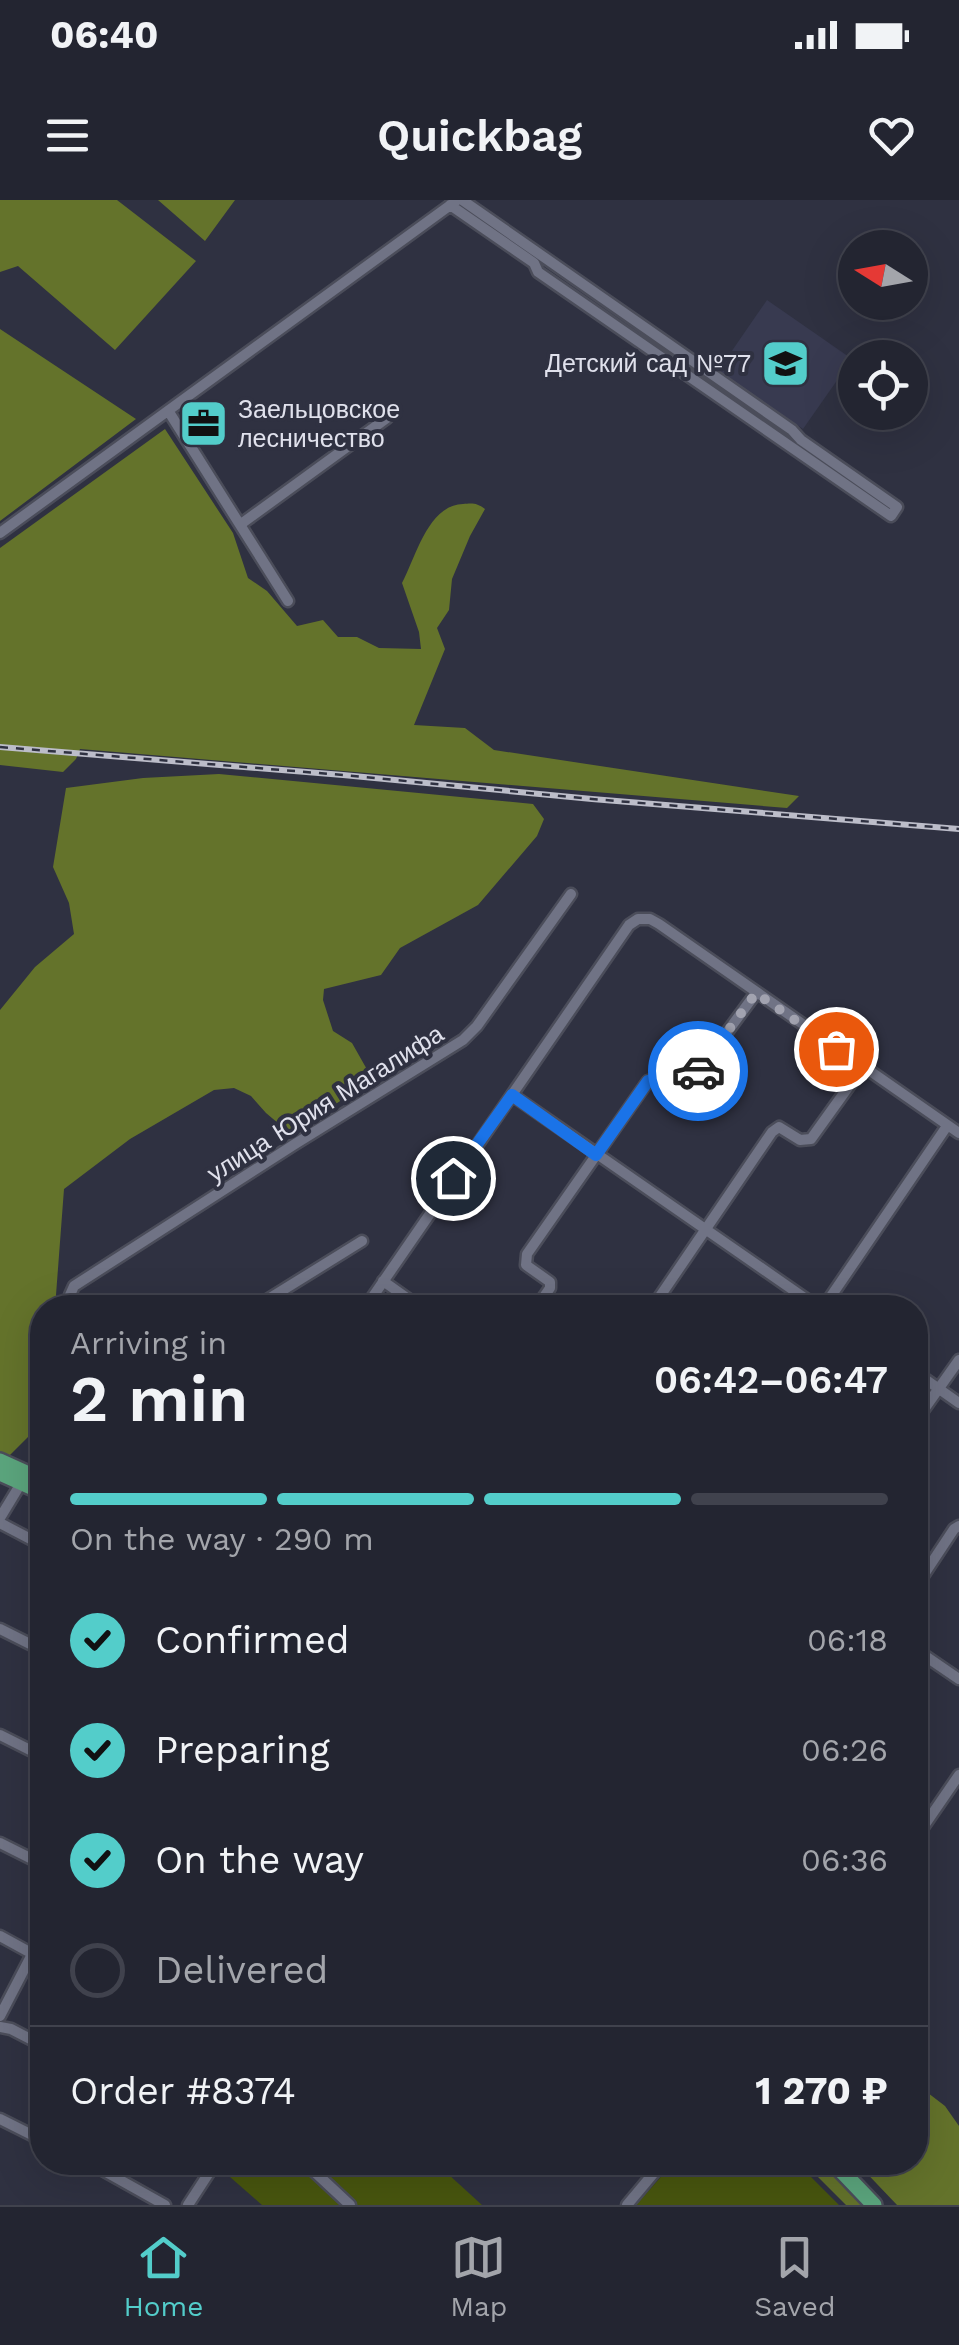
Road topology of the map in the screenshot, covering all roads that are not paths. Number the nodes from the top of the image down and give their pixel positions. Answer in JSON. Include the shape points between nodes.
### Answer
{"nodes":[{"id":1,"x":456,"y":201,"type":"edge"},
{"id":2,"x":169,"y":412,"type":"junction"},
{"id":3,"x":386,"y":418,"type":"dead end"},
{"id":4,"x":241,"y":524,"type":"junction"},
{"id":5,"x":0,"y":533,"type":"edge"},
{"id":6,"x":288,"y":601,"type":"dead end"},
{"id":7,"x":571,"y":894,"type":"dead end"},
{"id":8,"x":756,"y":993,"type":"junction"},
{"id":9,"x":862,"y":1068,"type":"junction"},
{"id":10,"x":512,"y":1095,"type":"junction"},
{"id":11,"x":947,"y":1126,"type":"junction"},
{"id":12,"x":959,"y":1134,"type":"edge"},
{"id":13,"x":596,"y":1155,"type":"junction"},
{"id":14,"x":704,"y":1230,"type":"junction"},
{"id":15,"x":362,"y":1240,"type":"dead end"},
{"id":16,"x":384,"y":1282,"type":"junction"},
{"id":17,"x":70,"y":1295,"type":"edge"},
{"id":18,"x":275,"y":1295,"type":"edge"},
{"id":19,"x":374,"y":1295,"type":"edge"},
{"id":20,"x":402,"y":1295,"type":"edge"},
{"id":21,"x":545,"y":1295,"type":"edge"},
{"id":22,"x":661,"y":1295,"type":"edge"},
{"id":23,"x":802,"y":1295,"type":"edge"},
{"id":24,"x":830,"y":1295,"type":"edge"},
{"id":25,"x":959,"y":1360,"type":"edge"},
{"id":26,"x":928,"y":1381,"type":"edge"},
{"id":27,"x":939,"y":1389,"type":"junction"},
{"id":28,"x":959,"y":1403,"type":"edge"},
{"id":29,"x":928,"y":1404,"type":"edge"},
{"id":30,"x":0,"y":1461,"type":"edge"},
{"id":31,"x":0,"y":1473,"type":"edge"},
{"id":32,"x":30,"y":1478,"type":"edge"},
{"id":33,"x":0,"y":1520,"type":"edge"},
{"id":34,"x":959,"y":1526,"type":"edge"},
{"id":35,"x":30,"y":1538,"type":"edge"},
{"id":36,"x":928,"y":1568,"type":"edge"},
{"id":37,"x":0,"y":1629,"type":"edge"},
{"id":38,"x":30,"y":1644,"type":"edge"},
{"id":39,"x":928,"y":1657,"type":"edge"},
{"id":40,"x":959,"y":1679,"type":"edge"},
{"id":41,"x":0,"y":1736,"type":"edge"},
{"id":42,"x":30,"y":1750,"type":"edge"},
{"id":43,"x":959,"y":1776,"type":"edge"},
{"id":44,"x":928,"y":1821,"type":"edge"},
{"id":45,"x":0,"y":1843,"type":"edge"},
{"id":46,"x":30,"y":1858,"type":"edge"},
{"id":47,"x":0,"y":1936,"type":"edge"},
{"id":48,"x":30,"y":1953,"type":"edge"},
{"id":49,"x":30,"y":1969,"type":"edge"},
{"id":50,"x":0,"y":2016,"type":"edge"},
{"id":51,"x":0,"y":2026,"type":"edge"},
{"id":52,"x":30,"y":2039,"type":"edge"},
{"id":53,"x":0,"y":2119,"type":"edge"},
{"id":54,"x":30,"y":2134,"type":"edge"},
{"id":55,"x":111,"y":2175,"type":"edge"},
{"id":56,"x":208,"y":2175,"type":"edge"},
{"id":57,"x":318,"y":2175,"type":"edge"},
{"id":58,"x":653,"y":2175,"type":"edge"},
{"id":59,"x":845,"y":2175,"type":"edge"},
{"id":60,"x":859,"y":2175,"type":"edge"},
{"id":61,"x":165,"y":2205,"type":"edge"},
{"id":62,"x":188,"y":2205,"type":"edge"},
{"id":63,"x":350,"y":2205,"type":"edge"},
{"id":64,"x":626,"y":2205,"type":"edge"},
{"id":65,"x":874,"y":2205,"type":"edge"},
{"id":66,"x":888,"y":2205,"type":"edge"}],
"edges":[{"from":1,"to":1,"type":"street","via":[[538,272],[892,516],[896,507],[792,430]]},
{"from":1,"to":2,"type":"street"},
{"from":2,"to":4,"type":"street"},
{"from":2,"to":5,"type":"street"},
{"from":3,"to":4,"type":"street"},
{"from":4,"to":6,"type":"street"},
{"from":7,"to":17,"type":"street","name":"улица Юрия Магалифа","via":[[463,1040],[74,1286]]},
{"from":8,"to":9,"type":"street"},
{"from":8,"to":10,"type":"street","via":[[658,924],[638,918]]},
{"from":8,"to":13,"type":"street","via":[[682,1093],[648,1081]]},
{"from":9,"to":11,"type":"street"},
{"from":9,"to":14,"type":"street","via":[[811,1139],[772,1132]]},
{"from":10,"to":13,"type":"street"},
{"from":10,"to":16,"type":"street"},
{"from":11,"to":12,"type":"street"},
{"from":11,"to":24,"type":"street"},
{"from":13,"to":14,"type":"street"},
{"from":13,"to":21,"type":"street","via":[[527,1254],[526,1265],[550,1282]]},
{"from":14,"to":22,"type":"street"},
{"from":14,"to":23,"type":"street"},
{"from":15,"to":18,"type":"street"},
{"from":16,"to":19,"type":"street"},
{"from":16,"to":20,"type":"street"},
{"from":25,"to":27,"type":"street"},
{"from":26,"to":27,"type":"street"},
{"from":27,"to":28,"type":"street"},
{"from":27,"to":29,"type":"street"},
{"from":30,"to":32,"type":"main road"},
{"from":31,"to":32,"type":"main road"},
{"from":32,"to":33,"type":"street"},
{"from":33,"to":35,"type":"street"},
{"from":34,"to":36,"type":"street"},
{"from":37,"to":38,"type":"street"},
{"from":39,"to":40,"type":"street"},
{"from":41,"to":42,"type":"street"},
{"from":43,"to":44,"type":"street"},
{"from":45,"to":46,"type":"street"},
{"from":47,"to":48,"type":"street"},
{"from":49,"to":50,"type":"street"},
{"from":51,"to":52,"type":"street"},
{"from":53,"to":54,"type":"street"},
{"from":55,"to":61,"type":"street"},
{"from":56,"to":62,"type":"street"},
{"from":57,"to":63,"type":"street"},
{"from":58,"to":64,"type":"street"},
{"from":59,"to":65,"type":"main road"},
{"from":60,"to":66,"type":"main road"}]}
